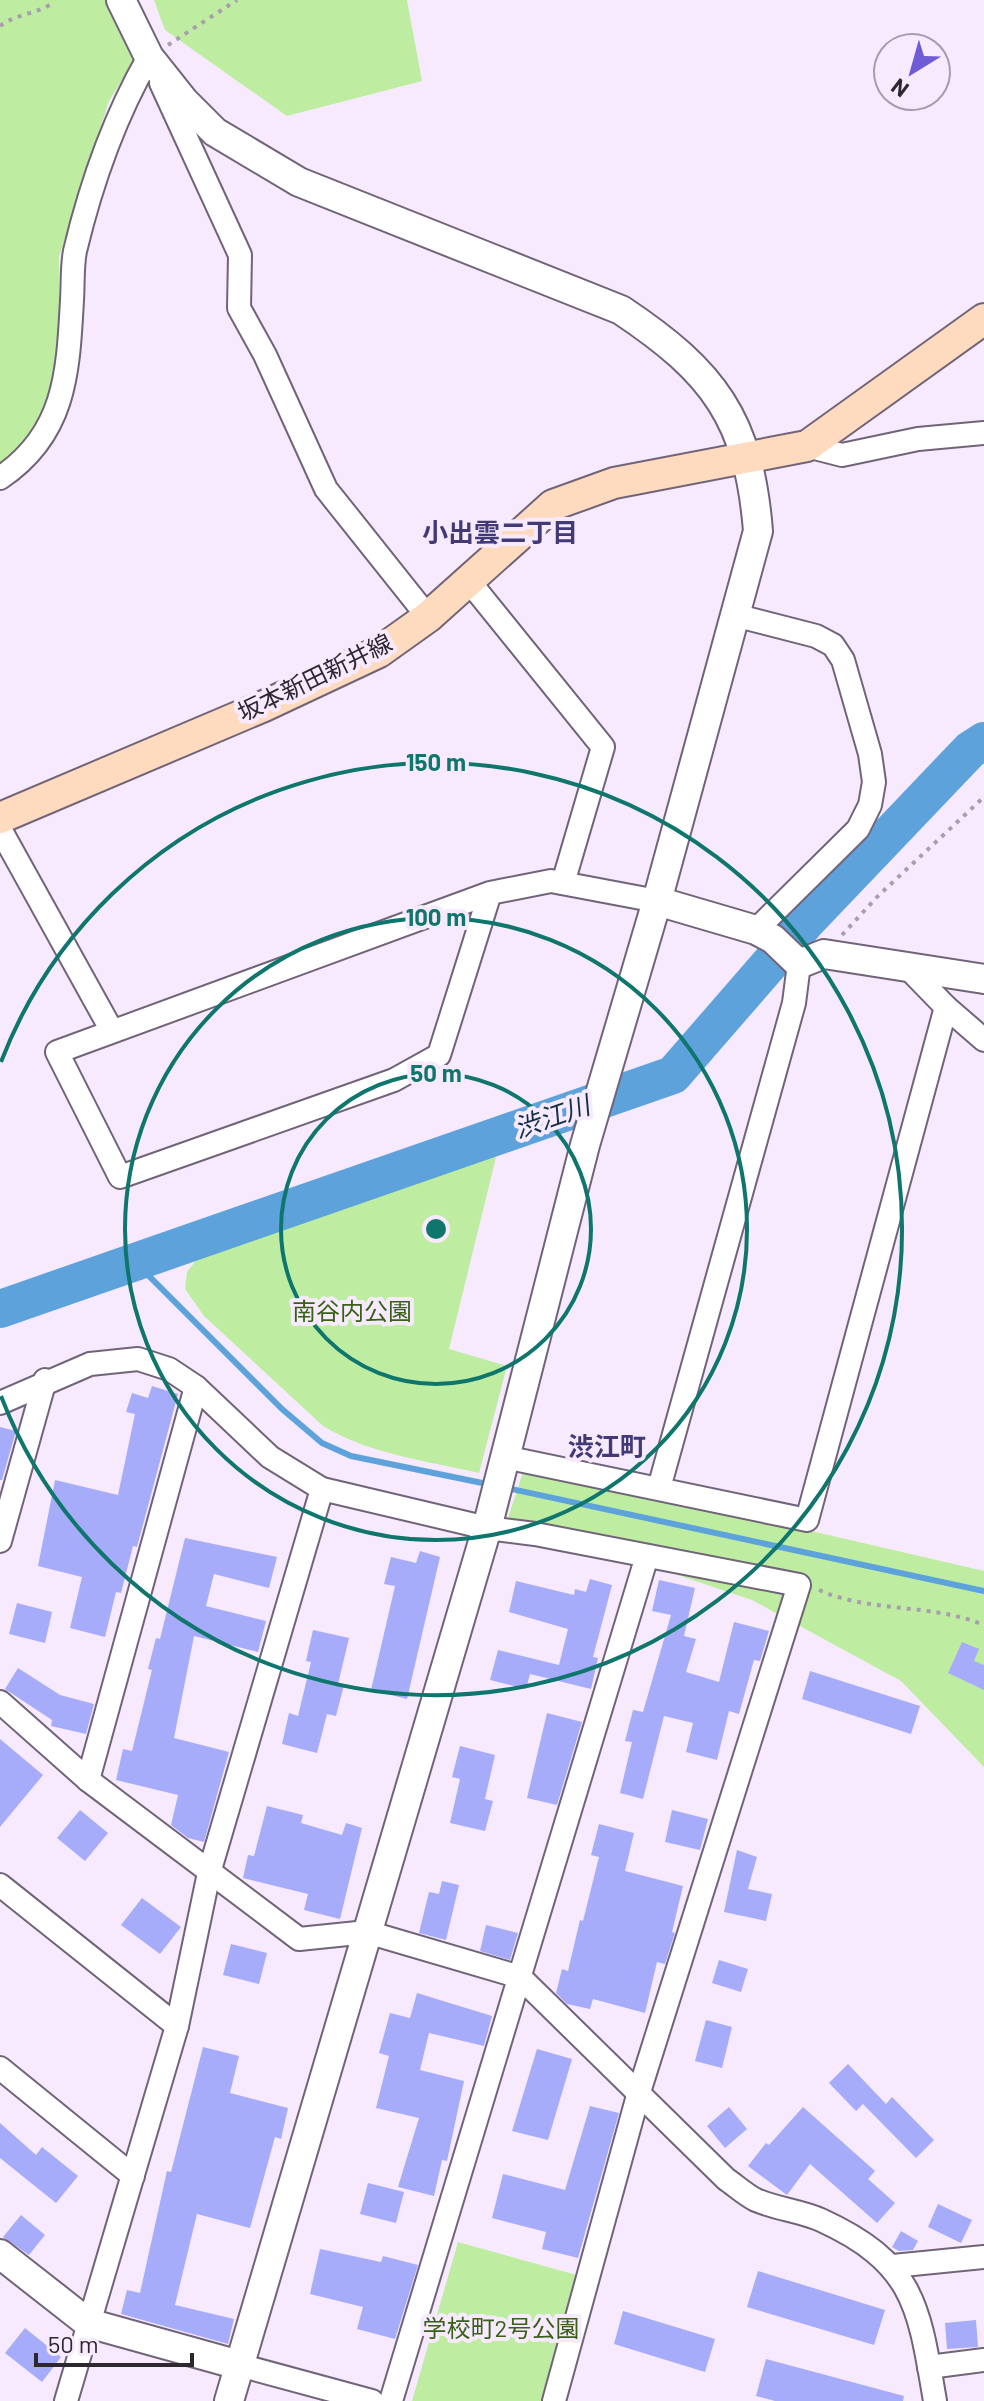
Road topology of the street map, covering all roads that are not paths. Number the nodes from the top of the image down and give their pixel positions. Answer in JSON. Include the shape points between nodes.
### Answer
{"nodes":[{"id":1,"x":121,"y":0,"type":"edge"},
{"id":2,"x":149,"y":57,"type":"junction"},
{"id":3,"x":984,"y":319,"type":"edge"},
{"id":4,"x":984,"y":433,"type":"edge"},
{"id":5,"x":807,"y":446,"type":"junction"},
{"id":6,"x":746,"y":458,"type":"junction"},
{"id":7,"x":0,"y":478,"type":"edge"},
{"id":8,"x":468,"y":580,"type":"junction"},
{"id":9,"x":734,"y":615,"type":"junction"},
{"id":10,"x":428,"y":617,"type":"junction"},
{"id":11,"x":0,"y":818,"type":"edge"},
{"id":12,"x":0,"y":829,"type":"edge"},
{"id":13,"x":563,"y":883,"type":"junction"},
{"id":14,"x":490,"y":893,"type":"junction"},
{"id":15,"x":657,"y":901,"type":"junction"},
{"id":16,"x":765,"y":935,"type":"junction"},
{"id":17,"x":812,"y":959,"type":"junction"},
{"id":18,"x":909,"y":969,"type":"junction"},
{"id":19,"x":984,"y":979,"type":"edge"},
{"id":20,"x":946,"y":1007,"type":"junction"},
{"id":21,"x":112,"y":1031,"type":"junction"},
{"id":22,"x":984,"y":1040,"type":"edge"},
{"id":23,"x":45,"y":1380,"type":"junction"},
{"id":24,"x":196,"y":1387,"type":"junction"},
{"id":25,"x":0,"y":1403,"type":"edge"},
{"id":26,"x":502,"y":1461,"type":"junction"},
{"id":27,"x":659,"y":1488,"type":"junction"},
{"id":28,"x":322,"y":1489,"type":"junction"},
{"id":29,"x":489,"y":1519,"type":"junction"},
{"id":30,"x":0,"y":1541,"type":"edge"},
{"id":31,"x":647,"y":1556,"type":"junction"},
{"id":32,"x":0,"y":1702,"type":"edge"},
{"id":33,"x":88,"y":1780,"type":"junction"},
{"id":34,"x":209,"y":1873,"type":"junction"},
{"id":35,"x":0,"y":1885,"type":"edge"},
{"id":36,"x":367,"y":1932,"type":"junction"},
{"id":37,"x":520,"y":1977,"type":"junction"},
{"id":38,"x":177,"y":2026,"type":"junction"},
{"id":39,"x":0,"y":2068,"type":"edge"},
{"id":40,"x":639,"y":2092,"type":"junction"},
{"id":41,"x":133,"y":2176,"type":"junction"},
{"id":42,"x":0,"y":2254,"type":"edge"},
{"id":43,"x":984,"y":2257,"type":"edge"},
{"id":44,"x":893,"y":2266,"type":"junction"},
{"id":45,"x":88,"y":2323,"type":"junction"},
{"id":46,"x":984,"y":2360,"type":"edge"},
{"id":47,"x":239,"y":2365,"type":"junction"},
{"id":48,"x":929,"y":2367,"type":"junction"},
{"id":49,"x":66,"y":2401,"type":"edge"},
{"id":50,"x":229,"y":2401,"type":"edge"},
{"id":51,"x":372,"y":2401,"type":"edge"},
{"id":52,"x":391,"y":2401,"type":"edge"},
{"id":53,"x":554,"y":2401,"type":"edge"},
{"id":54,"x":935,"y":2401,"type":"edge"}],
"edges":[{"from":1,"to":2,"type":"street"},
{"from":2,"to":6,"type":"street","via":[[215,132],[299,182],[621,310],[665,339],[729,409]]},
{"from":2,"to":7,"type":"street","via":[[120,106],[75,253],[68,367],[54,419],[23,462]]},
{"from":2,"to":10,"type":"street","via":[[240,255],[239,308],[326,489]]},
{"from":3,"to":5,"type":"main road","name":"坂本新田新井線"},
{"from":4,"to":5,"type":"street","via":[[918,439],[842,455]]},
{"from":5,"to":6,"type":"main road","name":"坂本新田新井線"},
{"from":6,"to":8,"type":"main road","name":"坂本新田新井線","via":[[614,483],[553,505]]},
{"from":6,"to":9,"type":"street","via":[[758,531]]},
{"from":8,"to":10,"type":"main road","name":"坂本新田新井線"},
{"from":8,"to":13,"type":"street","via":[[603,747]]},
{"from":9,"to":15,"type":"street"},
{"from":9,"to":16,"type":"street","via":[[833,645],[843,660],[874,782],[858,829]]},
{"from":10,"to":11,"type":"main road","name":"坂本新田新井線","via":[[379,652]]},
{"from":12,"to":21,"type":"street"},
{"from":13,"to":14,"type":"street"},
{"from":13,"to":15,"type":"street"},
{"from":14,"to":21,"type":"street"},
{"from":14,"to":21,"type":"street","via":[[439,1055],[394,1080],[120,1177],[57,1052]]},
{"from":15,"to":16,"type":"street"},
{"from":15,"to":26,"type":"street","via":[[585,1145]]},
{"from":16,"to":17,"type":"street"},
{"from":17,"to":18,"type":"street"},
{"from":17,"to":27,"type":"street","via":[[794,1003]]},
{"from":18,"to":19,"type":"street"},
{"from":18,"to":20,"type":"street"},
{"from":20,"to":22,"type":"street"},
{"from":20,"to":27,"type":"street","via":[[807,1520]]},
{"from":23,"to":24,"type":"street","via":[[90,1364],[138,1359],[169,1369]]},
{"from":23,"to":25,"type":"street"},
{"from":23,"to":30,"type":"street"},
{"from":24,"to":28,"type":"street","via":[[270,1457]]},
{"from":24,"to":33,"type":"street"},
{"from":26,"to":27,"type":"street"},
{"from":26,"to":29,"type":"street"},
{"from":28,"to":29,"type":"street"},
{"from":28,"to":34,"type":"street"},
{"from":29,"to":31,"type":"street"},
{"from":29,"to":36,"type":"street"},
{"from":31,"to":37,"type":"street"},
{"from":31,"to":40,"type":"street","via":[[799,1585]]},
{"from":32,"to":33,"type":"street"},
{"from":33,"to":34,"type":"street"},
{"from":34,"to":36,"type":"street","via":[[299,1939]]},
{"from":34,"to":38,"type":"street"},
{"from":35,"to":38,"type":"street"},
{"from":36,"to":37,"type":"street"},
{"from":36,"to":47,"type":"street"},
{"from":37,"to":40,"type":"street"},
{"from":37,"to":52,"type":"street"},
{"from":38,"to":41,"type":"street"},
{"from":39,"to":41,"type":"street"},
{"from":40,"to":44,"type":"street","via":[[736,2186],[756,2199],[820,2219]]},
{"from":40,"to":53,"type":"street"},
{"from":41,"to":45,"type":"street"},
{"from":42,"to":45,"type":"street"},
{"from":43,"to":44,"type":"street"},
{"from":44,"to":48,"type":"street","via":[[914,2303]]},
{"from":45,"to":47,"type":"street"},
{"from":45,"to":49,"type":"street"},
{"from":46,"to":48,"type":"street"},
{"from":47,"to":50,"type":"street"},
{"from":47,"to":51,"type":"street"},
{"from":48,"to":54,"type":"street"}]}
